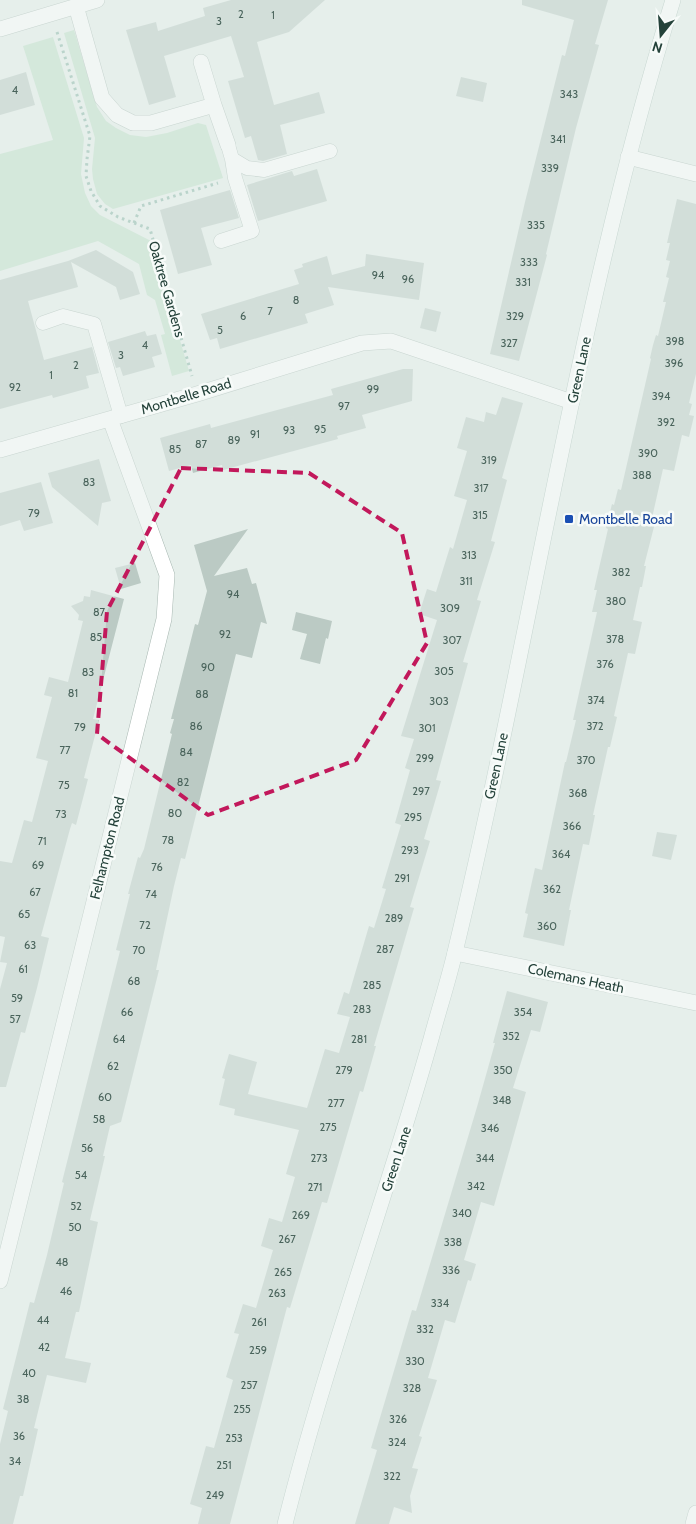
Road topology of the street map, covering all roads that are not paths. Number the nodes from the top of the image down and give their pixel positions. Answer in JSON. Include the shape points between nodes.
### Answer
{"nodes":[{"id":1,"x":97,"y":0,"type":"edge"},
{"id":2,"x":673,"y":0,"type":"edge"},
{"id":3,"x":76,"y":6,"type":"junction"},
{"id":4,"x":0,"y":28,"type":"edge"},
{"id":5,"x":201,"y":62,"type":"dead end"},
{"id":6,"x":214,"y":105,"type":"junction"},
{"id":7,"x":330,"y":150,"type":"dead end"},
{"id":8,"x":230,"y":152,"type":"junction"},
{"id":9,"x":628,"y":157,"type":"junction"},
{"id":10,"x":696,"y":174,"type":"edge"},
{"id":11,"x":221,"y":240,"type":"dead end"},
{"id":12,"x":43,"y":322,"type":"dead end"},
{"id":13,"x":572,"y":402,"type":"junction"},
{"id":14,"x":115,"y":417,"type":"junction"},
{"id":15,"x":0,"y":450,"type":"edge"},
{"id":16,"x":455,"y":953,"type":"junction"},
{"id":17,"x":696,"y":1003,"type":"edge"},
{"id":18,"x":0,"y":1281,"type":"edge"},
{"id":19,"x":696,"y":1513,"type":"edge"},
{"id":20,"x":285,"y":1524,"type":"edge"},
{"id":21,"x":693,"y":1524,"type":"edge"}],
"edges":[{"from":1,"to":3,"type":"street"},
{"from":2,"to":9,"type":"street","name":"Green Lane"},
{"from":3,"to":4,"type":"street"},
{"from":3,"to":6,"type":"street","via":[[102,98],[117,115],[133,123],[151,123]]},
{"from":5,"to":6,"type":"street"},
{"from":6,"to":8,"type":"street"},
{"from":7,"to":8,"type":"lane","via":[[264,170],[247,168]]},
{"from":8,"to":11,"type":"lane","via":[[252,232]]},
{"from":9,"to":10,"type":"street"},
{"from":9,"to":13,"type":"street","name":"Green Lane"},
{"from":12,"to":14,"type":"lane","via":[[63,316],[94,324]]},
{"from":13,"to":14,"type":"street","name":"Montbelle Road","via":[[391,341],[362,343]]},
{"from":13,"to":16,"type":"street","name":"Green Lane"},
{"from":14,"to":15,"type":"street","name":"Montbelle Road"},
{"from":14,"to":18,"type":"street","name":"Felhampton Road","via":[[167,576],[164,619]]},
{"from":16,"to":17,"type":"street","name":"Colemans Heath"},
{"from":16,"to":20,"type":"street","name":"Green Lane","via":[[407,1123],[298,1472]]},
{"from":19,"to":21,"type":"street"}]}
